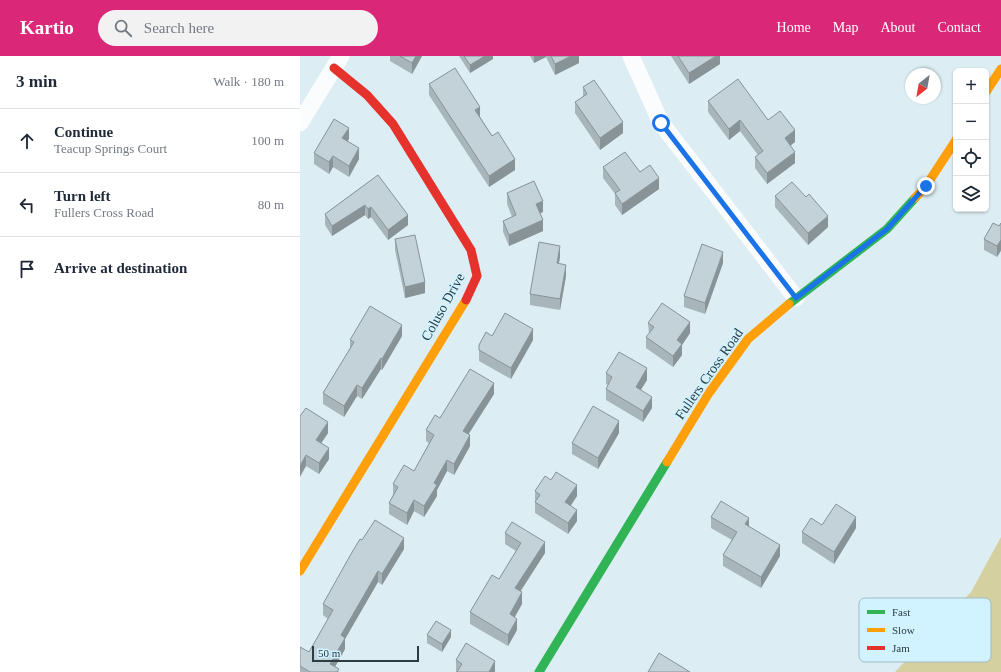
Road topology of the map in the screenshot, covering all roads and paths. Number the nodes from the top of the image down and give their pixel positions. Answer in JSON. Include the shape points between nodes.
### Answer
{"nodes":[{"id":1,"x":630,"y":56,"type":"edge"},
{"id":2,"x":337,"y":62,"type":"edge"},
{"id":3,"x":1001,"y":69,"type":"edge"},
{"id":4,"x":989,"y":87,"type":"edge"},
{"id":5,"x":300,"y":123,"type":"edge"},
{"id":6,"x":953,"y":145,"type":"edge"},
{"id":7,"x":796,"y":298,"type":"junction"},
{"id":8,"x":300,"y":571,"type":"edge"},
{"id":9,"x":539,"y":672,"type":"edge"}],
"edges":[{"from":1,"to":7,"type":"street","via":[[661,123]]},
{"from":2,"to":5,"type":"street"},
{"from":2,"to":8,"type":"street","name":"Coluso Drive","via":[[393,124],[471,250],[477,276],[470,293]]},
{"from":3,"to":4,"type":"street"},
{"from":6,"to":7,"type":"street","name":"Fullers Cross Road","via":[[926,186],[887,229]]},
{"from":7,"to":9,"type":"street","name":"Fullers Cross Road","via":[[748,338],[709,393]]}]}
